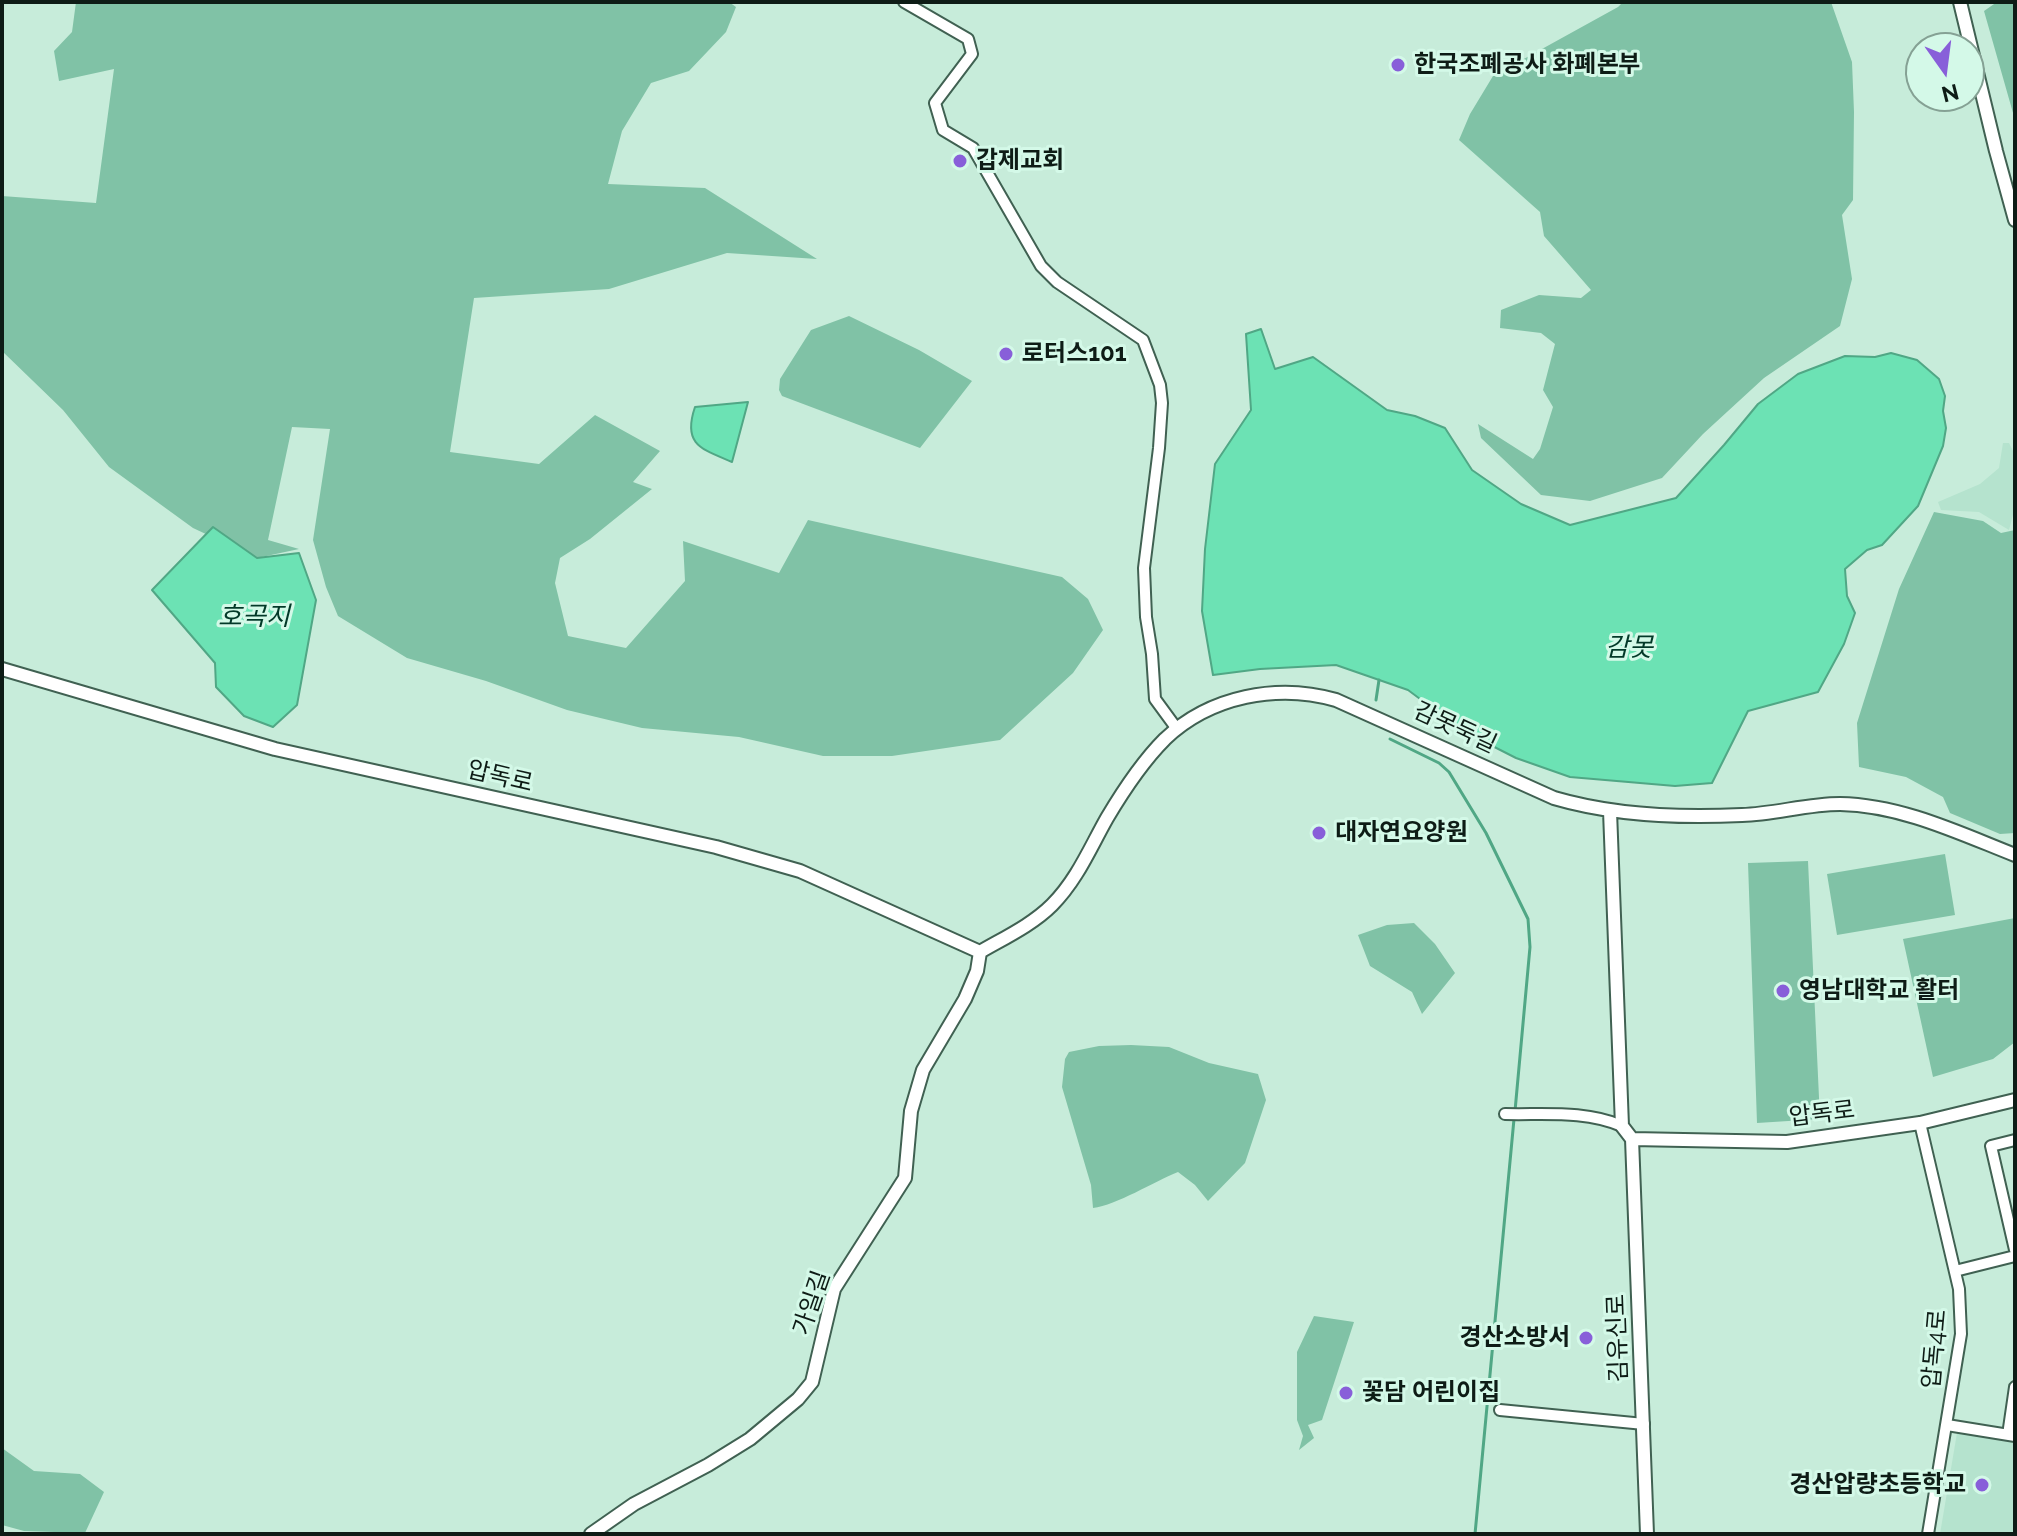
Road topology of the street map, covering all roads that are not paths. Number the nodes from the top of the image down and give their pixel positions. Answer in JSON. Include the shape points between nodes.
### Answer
{"nodes":[{"id":1,"x":904,"y":2,"type":"edge"},
{"id":2,"x":1960,"y":2,"type":"edge"},
{"id":3,"x":2015,"y":220,"type":"edge"},
{"id":4,"x":2,"y":669,"type":"edge"},
{"id":5,"x":1177,"y":729,"type":"junction"},
{"id":6,"x":1610,"y":811,"type":"junction"},
{"id":7,"x":2015,"y":855,"type":"edge"},
{"id":8,"x":980,"y":952,"type":"junction"},
{"id":9,"x":2015,"y":1100,"type":"edge"},
{"id":10,"x":1505,"y":1114,"type":"dead end"},
{"id":11,"x":1920,"y":1123,"type":"junction"},
{"id":12,"x":1622,"y":1126,"type":"junction"},
{"id":13,"x":1632,"y":1139,"type":"junction"},
{"id":14,"x":2015,"y":1140,"type":"edge"},
{"id":15,"x":2009,"y":1199,"type":"edge"},
{"id":16,"x":2015,"y":1253,"type":"edge"},
{"id":17,"x":1955,"y":1271,"type":"junction"},
{"id":18,"x":2015,"y":1387,"type":"edge"},
{"id":19,"x":1500,"y":1410,"type":"dead end"},
{"id":20,"x":1644,"y":1424,"type":"junction"},
{"id":21,"x":1947,"y":1425,"type":"junction"},
{"id":22,"x":2011,"y":1436,"type":"edge"},
{"id":23,"x":591,"y":1534,"type":"edge"},
{"id":24,"x":1647,"y":1534,"type":"edge"},
{"id":25,"x":1928,"y":1534,"type":"edge"}],
"edges":[{"from":1,"to":5,"type":"street","via":[[968,39],[972,54],[935,103],[943,130],[973,148],[1041,266],[1143,340],[1160,385],[1159,448],[1144,568],[1146,617],[1155,699]]},
{"from":2,"to":3,"type":"street"},
{"from":4,"to":8,"type":"street","name":"압독로","via":[[275,749],[716,847],[800,871]]},
{"from":5,"to":6,"type":"street","name":"감못둑길","via":[[1250,695],[1299,691],[1371,714],[1554,798]]},
{"from":5,"to":8,"type":"street","name":"감못둑길","via":[[1141,769],[1051,907]]},
{"from":6,"to":7,"type":"street","name":"감못둑길","via":[[1744,815],[1837,804],[1871,807],[1921,818]]},
{"from":6,"to":12,"type":"street"},
{"from":8,"to":23,"type":"street","name":"가일길","via":[[965,999],[923,1070],[911,1111],[905,1178],[834,1289],[812,1382],[750,1439]]},
{"from":9,"to":11,"type":"street","name":"압독로"},
{"from":10,"to":12,"type":"street","via":[[1554,1112]]},
{"from":11,"to":13,"type":"street","name":"압독로","via":[[1787,1142]]},
{"from":11,"to":17,"type":"street","name":"압독4로"},
{"from":12,"to":13,"type":"street"},
{"from":13,"to":20,"type":"street","name":"김유신로"},
{"from":14,"to":15,"type":"street","via":[[1991,1146]]},
{"from":15,"to":16,"type":"street"},
{"from":16,"to":17,"type":"street"},
{"from":17,"to":21,"type":"street","name":"압독4로","via":[[1961,1334]]},
{"from":18,"to":22,"type":"street"},
{"from":19,"to":20,"type":"street"},
{"from":20,"to":24,"type":"street","name":"김유신로"},
{"from":21,"to":22,"type":"street"},
{"from":21,"to":25,"type":"street","name":"압독4로"}]}
